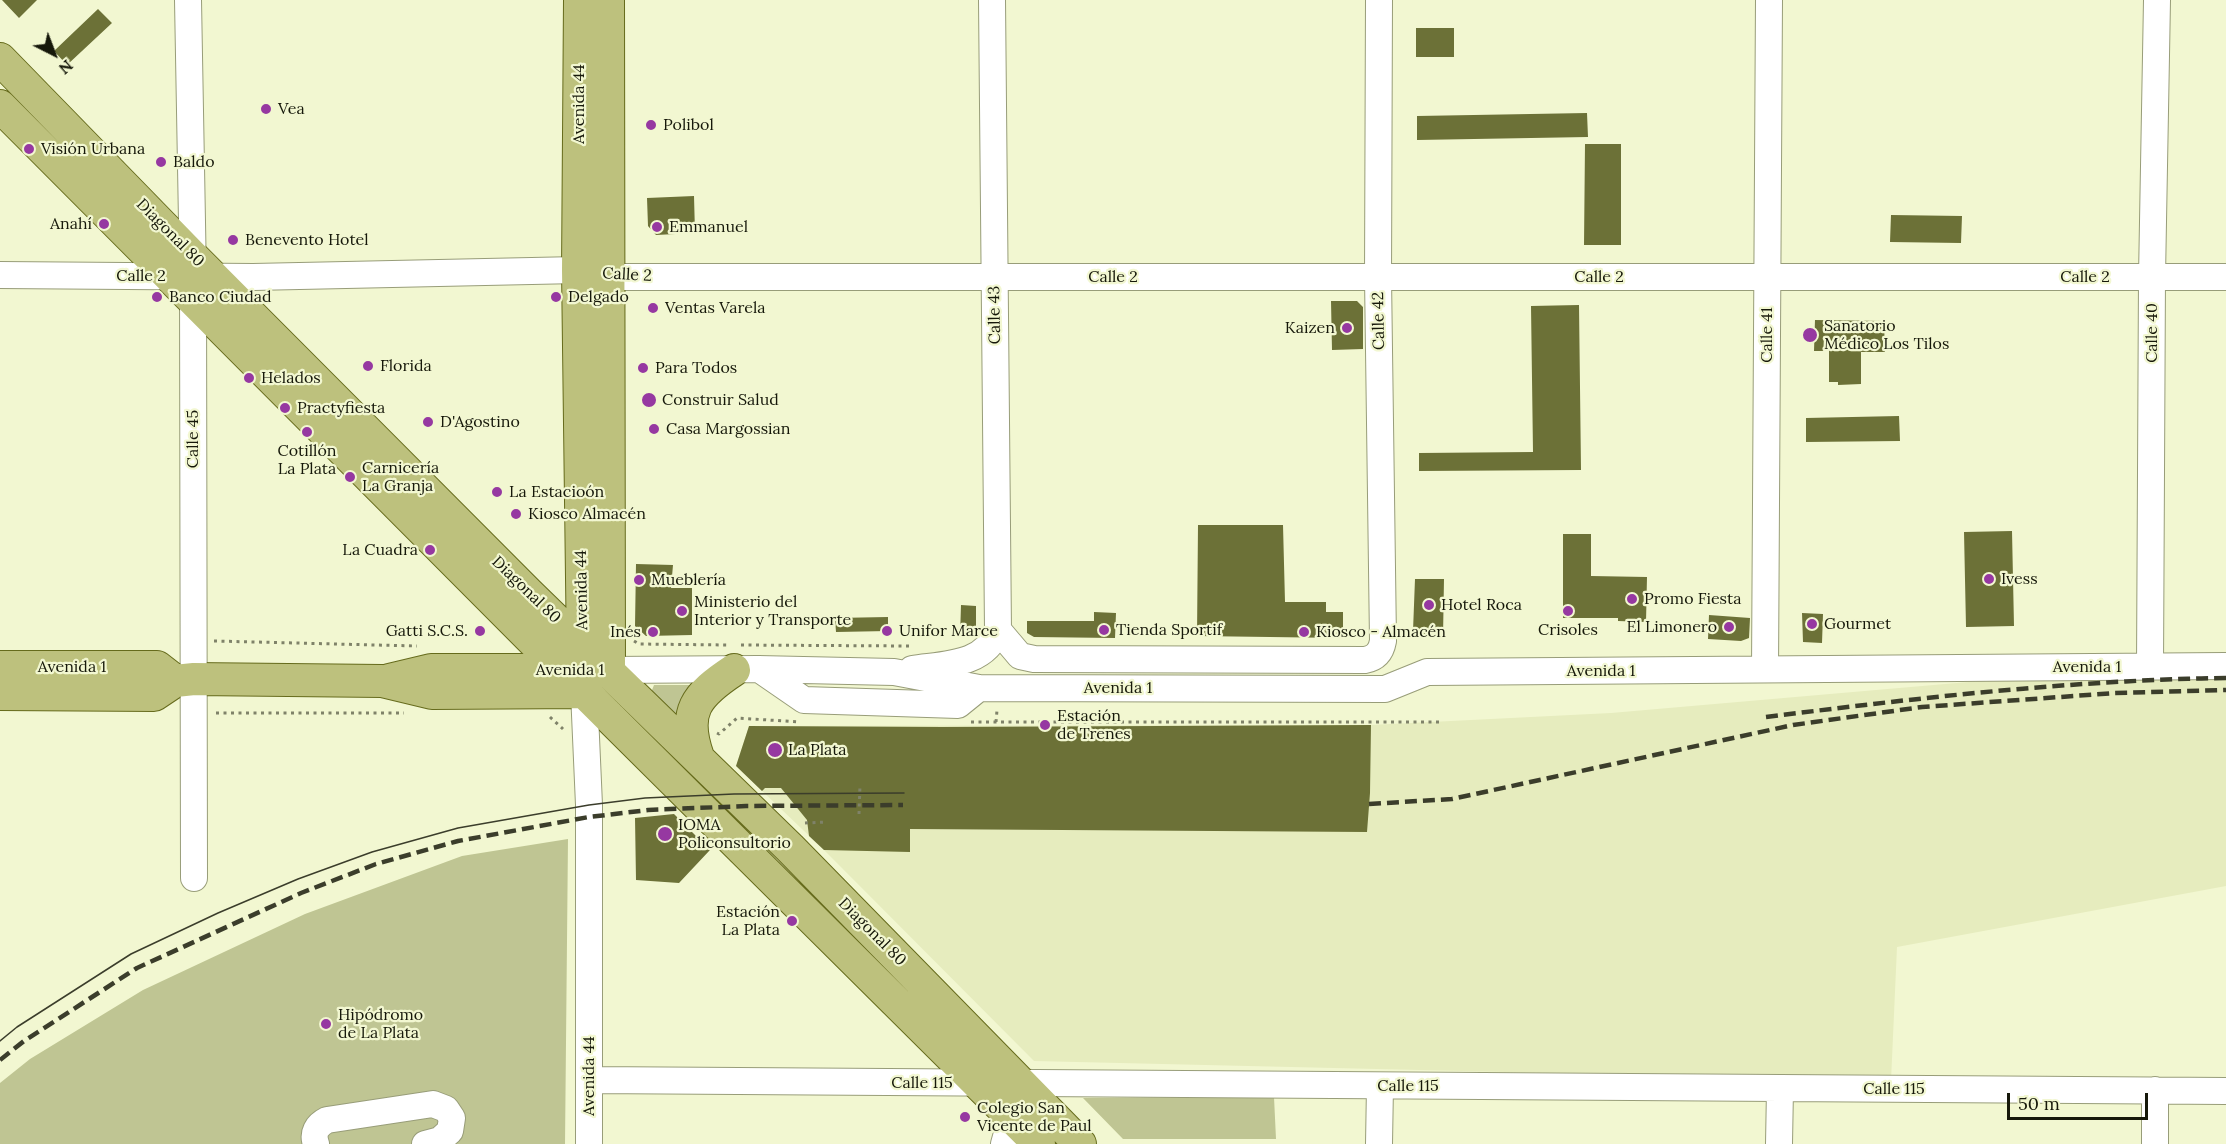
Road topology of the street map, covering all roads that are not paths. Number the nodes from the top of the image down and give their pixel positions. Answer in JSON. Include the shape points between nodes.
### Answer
{"nodes":[{"id":1,"x":188,"y":0,"type":"edge"},
{"id":2,"x":580,"y":0,"type":"edge"},
{"id":3,"x":608,"y":0,"type":"edge"},
{"id":4,"x":992,"y":0,"type":"edge"},
{"id":5,"x":1379,"y":0,"type":"edge"},
{"id":6,"x":1769,"y":0,"type":"edge"},
{"id":7,"x":2157,"y":0,"type":"edge"},
{"id":8,"x":0,"y":59,"type":"edge"},
{"id":9,"x":0,"y":106,"type":"edge"},
{"id":10,"x":578,"y":270,"type":"junction"},
{"id":11,"x":0,"y":275,"type":"edge"},
{"id":12,"x":192,"y":277,"type":"junction"},
{"id":13,"x":608,"y":277,"type":"junction"},
{"id":14,"x":994,"y":277,"type":"junction"},
{"id":15,"x":1378,"y":277,"type":"junction"},
{"id":16,"x":1768,"y":277,"type":"junction"},
{"id":17,"x":2152,"y":277,"type":"junction"},
{"id":18,"x":2226,"y":277,"type":"edge"},
{"id":19,"x":998,"y":630,"type":"junction"},
{"id":20,"x":1383,"y":641,"type":"junction"},
{"id":21,"x":2150,"y":666,"type":"junction"},
{"id":22,"x":2226,"y":666,"type":"edge"},
{"id":23,"x":0,"y":667,"type":"edge"},
{"id":24,"x":584,"y":669,"type":"junction"},
{"id":25,"x":746,"y":669,"type":"junction"},
{"id":26,"x":1765,"y":669,"type":"junction"},
{"id":27,"x":894,"y":672,"type":"junction"},
{"id":28,"x":1427,"y":672,"type":"junction"},
{"id":29,"x":184,"y":680,"type":"junction"},
{"id":30,"x":979,"y":688,"type":"junction"},
{"id":31,"x":0,"y":694,"type":"edge"},
{"id":32,"x":698,"y":757,"type":"junction"},
{"id":33,"x":194,"y":878,"type":"dead end"},
{"id":34,"x":590,"y":1080,"type":"junction"},
{"id":35,"x":979,"y":1083,"type":"junction"},
{"id":36,"x":1023,"y":1083,"type":"junction"},
{"id":37,"x":1380,"y":1086,"type":"junction"},
{"id":38,"x":1780,"y":1089,"type":"junction"},
{"id":39,"x":2155,"y":1090,"type":"junction"},
{"id":40,"x":2226,"y":1091,"type":"edge"},
{"id":41,"x":1007,"y":1130,"type":"edge"},
{"id":42,"x":458,"y":1138,"type":"edge"},
{"id":43,"x":316,"y":1144,"type":"edge"},
{"id":44,"x":425,"y":1144,"type":"edge"},
{"id":45,"x":589,"y":1144,"type":"edge"},
{"id":46,"x":1040,"y":1144,"type":"edge"},
{"id":47,"x":1080,"y":1144,"type":"edge"},
{"id":48,"x":1379,"y":1144,"type":"edge"},
{"id":49,"x":1779,"y":1144,"type":"edge"},
{"id":50,"x":2155,"y":1144,"type":"edge"}],
"edges":[{"from":1,"to":12,"type":"street","name":"Calle 45"},
{"from":2,"to":10,"type":"main road","name":"Avenida 44"},
{"from":3,"to":13,"type":"main road","name":"Avenida 44"},
{"from":4,"to":14,"type":"street","name":"Calle 43"},
{"from":5,"to":15,"type":"street","name":"Calle 42"},
{"from":6,"to":16,"type":"street","name":"Calle 41"},
{"from":7,"to":17,"type":"street","name":"Calle 40"},
{"from":8,"to":12,"type":"main road","name":"Diagonal 80"},
{"from":9,"to":12,"type":"main road","name":"Diagonal 80"},
{"from":10,"to":12,"type":"street","name":"Calle 2"},
{"from":10,"to":13,"type":"street","name":"Calle 2"},
{"from":10,"to":24,"type":"main road","name":"Avenida 44"},
{"from":11,"to":12,"type":"street","name":"Calle 2"},
{"from":12,"to":24,"type":"main road","name":"Diagonal 80"},
{"from":12,"to":29,"type":"street","name":"Calle 45"},
{"from":13,"to":14,"type":"street","name":"Calle 2"},
{"from":13,"to":24,"type":"main road","name":"Avenida 44"},
{"from":14,"to":15,"type":"street","name":"Calle 2"},
{"from":14,"to":19,"type":"street","name":"Calle 43"},
{"from":15,"to":16,"type":"street","name":"Calle 2"},
{"from":15,"to":20,"type":"street","name":"Calle 42"},
{"from":16,"to":17,"type":"street","name":"Calle 2"},
{"from":16,"to":26,"type":"street","name":"Calle 41"},
{"from":17,"to":18,"type":"street","name":"Calle 2"},
{"from":17,"to":21,"type":"street","name":"Calle 40"},
{"from":19,"to":20,"type":"street","name":"Avenida 1","via":[[1020,656],[1034,658],[1365,660],[1379,654]]},
{"from":19,"to":27,"type":"street","via":[[990,646],[976,657]]},
{"from":20,"to":28,"type":"street","via":[[1404,664]]},
{"from":21,"to":22,"type":"street","name":"Avenida 1"},
{"from":21,"to":26,"type":"street","name":"Avenida 1"},
{"from":23,"to":29,"type":"main road","name":"Avenida 1","via":[[158,667]]},
{"from":24,"to":25,"type":"street","name":"Avenida 1"},
{"from":24,"to":29,"type":"main road","name":"Avenida 1","via":[[432,693],[382,681]]},
{"from":24,"to":32,"type":"main road","name":"Diagonal 80"},
{"from":24,"to":34,"type":"street","name":"Avenida 44","via":[[589,805]]},
{"from":24,"to":35,"type":"main road","name":"Diagonal 80"},
{"from":25,"to":27,"type":"street","name":"Avenida 1"},
{"from":25,"to":30,"type":"street","via":[[804,700],[958,705]]},
{"from":25,"to":32,"type":"main road","via":[[703,696],[692,712],[691,732]]},
{"from":26,"to":28,"type":"street","name":"Avenida 1"},
{"from":27,"to":30,"type":"street","name":"Avenida 1"},
{"from":28,"to":30,"type":"street","name":"Avenida 1","via":[[1385,689]]},
{"from":29,"to":31,"type":"main road","name":"Avenida 1","via":[[154,695]]},
{"from":29,"to":33,"type":"street","name":"Calle 45"},
{"from":32,"to":36,"type":"main road","name":"Diagonal 80"},
{"from":34,"to":35,"type":"street","name":"Calle 115"},
{"from":34,"to":45,"type":"street","name":"Avenida 44"},
{"from":35,"to":36,"type":"street","name":"Calle 115"},
{"from":35,"to":41,"type":"main road","name":"Diagonal 80"},
{"from":36,"to":37,"type":"street","name":"Calle 115"},
{"from":36,"to":41,"type":"street"},
{"from":36,"to":47,"type":"main road","name":"Diagonal 80"},
{"from":37,"to":38,"type":"street","name":"Calle 115"},
{"from":37,"to":48,"type":"street"},
{"from":38,"to":39,"type":"street","name":"Calle 115"},
{"from":38,"to":49,"type":"street"},
{"from":39,"to":40,"type":"street","name":"Calle 115"},
{"from":39,"to":50,"type":"street"},
{"from":41,"to":46,"type":"main road","name":"Diagonal 80"},
{"from":42,"to":43,"type":"street","via":[[446,1109],[433,1104],[327,1120],[316,1129]]},
{"from":42,"to":44,"type":"street"}]}
